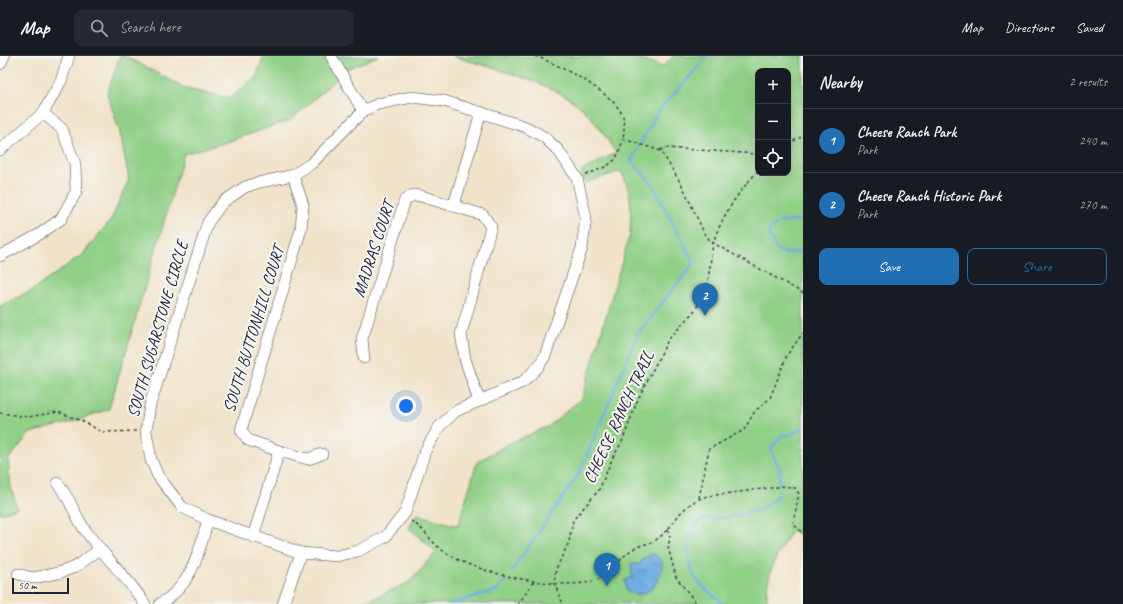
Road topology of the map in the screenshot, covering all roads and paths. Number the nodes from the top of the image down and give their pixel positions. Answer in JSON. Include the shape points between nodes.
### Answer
{"nodes":[{"id":1,"x":4,"y":56,"type":"edge"},
{"id":2,"x":69,"y":56,"type":"edge"},
{"id":3,"x":330,"y":56,"type":"edge"},
{"id":4,"x":534,"y":56,"type":"edge"},
{"id":5,"x":0,"y":64,"type":"edge"},
{"id":6,"x":363,"y":111,"type":"junction"},
{"id":7,"x":481,"y":112,"type":"junction"},
{"id":8,"x":43,"y":113,"type":"junction"},
{"id":9,"x":803,"y":136,"type":"edge"},
{"id":10,"x":623,"y":139,"type":"junction"},
{"id":11,"x":791,"y":142,"type":"edge"},
{"id":12,"x":0,"y":150,"type":"edge"},
{"id":13,"x":659,"y":150,"type":"junction"},
{"id":14,"x":755,"y":154,"type":"edge"},
{"id":15,"x":293,"y":175,"type":"junction"},
{"id":16,"x":755,"y":175,"type":"edge"},
{"id":17,"x":577,"y":178,"type":"junction"},
{"id":18,"x":454,"y":205,"type":"junction"},
{"id":19,"x":713,"y":243,"type":"junction"},
{"id":20,"x":0,"y":256,"type":"edge"},
{"id":21,"x":803,"y":293,"type":"edge"},
{"id":22,"x":803,"y":332,"type":"edge"},
{"id":23,"x":364,"y":358,"type":"dead end"},
{"id":24,"x":479,"y":401,"type":"junction"},
{"id":25,"x":0,"y":413,"type":"edge"},
{"id":26,"x":146,"y":430,"type":"junction"},
{"id":27,"x":279,"y":451,"type":"junction"},
{"id":28,"x":322,"y":454,"type":"dead end"},
{"id":29,"x":56,"y":483,"type":"dead end"},
{"id":30,"x":699,"y":498,"type":"junction"},
{"id":31,"x":405,"y":513,"type":"junction"},
{"id":32,"x":208,"y":520,"type":"junction"},
{"id":33,"x":668,"y":528,"type":"junction"},
{"id":34,"x":803,"y":533,"type":"edge"},
{"id":35,"x":253,"y":537,"type":"junction"},
{"id":36,"x":100,"y":549,"type":"junction"},
{"id":37,"x":301,"y":553,"type":"junction"},
{"id":38,"x":18,"y":574,"type":"dead end"},
{"id":39,"x":534,"y":581,"type":"junction"},
{"id":40,"x":554,"y":583,"type":"junction"},
{"id":41,"x":145,"y":604,"type":"edge"},
{"id":42,"x":160,"y":604,"type":"edge"},
{"id":43,"x":283,"y":604,"type":"edge"},
{"id":44,"x":518,"y":604,"type":"edge"},
{"id":45,"x":563,"y":604,"type":"edge"},
{"id":46,"x":697,"y":604,"type":"edge"}],
"edges":[{"from":1,"to":5,"type":"street"},
{"from":2,"to":8,"type":"street","via":[[61,81]]},
{"from":3,"to":6,"type":"street"},
{"from":4,"to":10,"type":"path","via":[[573,74],[616,105],[622,116]]},
{"from":6,"to":7,"type":"street","name":"SOUTH SUGARSTONE CIRCLE","via":[[412,97],[444,101]]},
{"from":6,"to":15,"type":"street","name":"SOUTH SUGARSTONE CIRCLE","via":[[312,163]]},
{"from":7,"to":17,"type":"street","name":"SOUTH SUGARSTONE CIRCLE","via":[[526,127],[544,137],[558,150]]},
{"from":7,"to":18,"type":"street"},
{"from":8,"to":12,"type":"street"},
{"from":8,"to":20,"type":"street","via":[[62,130],[75,164],[76,192],[61,219]]},
{"from":9,"to":11,"type":"path"},
{"from":10,"to":13,"type":"path"},
{"from":10,"to":17,"type":"path","via":[[614,162]]},
{"from":13,"to":14,"type":"path","via":[[668,148]]},
{"from":13,"to":19,"type":"path","via":[[683,187],[705,236]]},
{"from":15,"to":26,"type":"street","name":"SOUTH SUGARSTONE CIRCLE","via":[[245,187],[223,202],[208,222],[150,405]]},
{"from":15,"to":27,"type":"street","name":"SOUTH BUTTONHILL COURT","via":[[303,205],[302,229],[241,430],[248,440]]},
{"from":16,"to":19,"type":"path","name":"CHEESE RANCH TRAIL","via":[[727,212]]},
{"from":17,"to":24,"type":"street","name":"SOUTH SUGARSTONE CIRCLE","via":[[586,218],[582,248],[545,356],[538,368],[522,382]]},
{"from":18,"to":23,"type":"street","name":"MADRAS COURT","via":[[413,195],[405,200],[362,339]]},
{"from":18,"to":24,"type":"street","name":"MADRAS COURT","via":[[483,215],[491,226],[461,334],[465,359]]},
{"from":19,"to":21,"type":"path"},
{"from":19,"to":40,"type":"path","name":"CHEESE RANCH TRAIL","via":[[707,289],[695,310],[668,340],[638,399],[622,442],[599,490],[573,520],[569,542],[556,569]]},
{"from":22,"to":30,"type":"path","via":[[787,355],[770,398],[755,411],[744,430],[708,448]]},
{"from":24,"to":31,"type":"street","name":"SOUTH SUGARSTONE CIRCLE","via":[[456,411],[439,427],[425,451]]},
{"from":25,"to":26,"type":"path","via":[[28,417],[58,412],[102,432]]},
{"from":26,"to":32,"type":"street","name":"SOUTH SUGARSTONE CIRCLE","via":[[151,460],[158,476],[182,507]]},
{"from":27,"to":28,"type":"street","name":"SOUTH BUTTONHILL COURT","via":[[308,459]]},
{"from":27,"to":35,"type":"street"},
{"from":29,"to":36,"type":"street","via":[[66,493],[84,528]]},
{"from":30,"to":33,"type":"path","via":[[685,506]]},
{"from":30,"to":34,"type":"path","via":[[795,488],[799,494],[793,524]]},
{"from":31,"to":37,"type":"street","name":"SOUTH SUGARSTONE CIRCLE","via":[[385,537],[358,551],[337,556]]},
{"from":31,"to":39,"type":"path","via":[[442,550],[475,566]]},
{"from":32,"to":35,"type":"street","name":"SOUTH SUGARSTONE CIRCLE"},
{"from":32,"to":42,"type":"street","via":[[191,573],[185,583]]},
{"from":33,"to":40,"type":"path","via":[[654,541],[627,553],[605,576],[581,583]]},
{"from":33,"to":46,"type":"path","via":[[668,547],[676,577]]},
{"from":35,"to":37,"type":"street","name":"SOUTH SUGARSTONE CIRCLE"},
{"from":36,"to":38,"type":"street","via":[[75,567],[58,573],[33,578]]},
{"from":36,"to":41,"type":"street","via":[[131,582]]},
{"from":37,"to":43,"type":"street"},
{"from":39,"to":40,"type":"path"},
{"from":39,"to":44,"type":"path"},
{"from":40,"to":45,"type":"path"}]}
